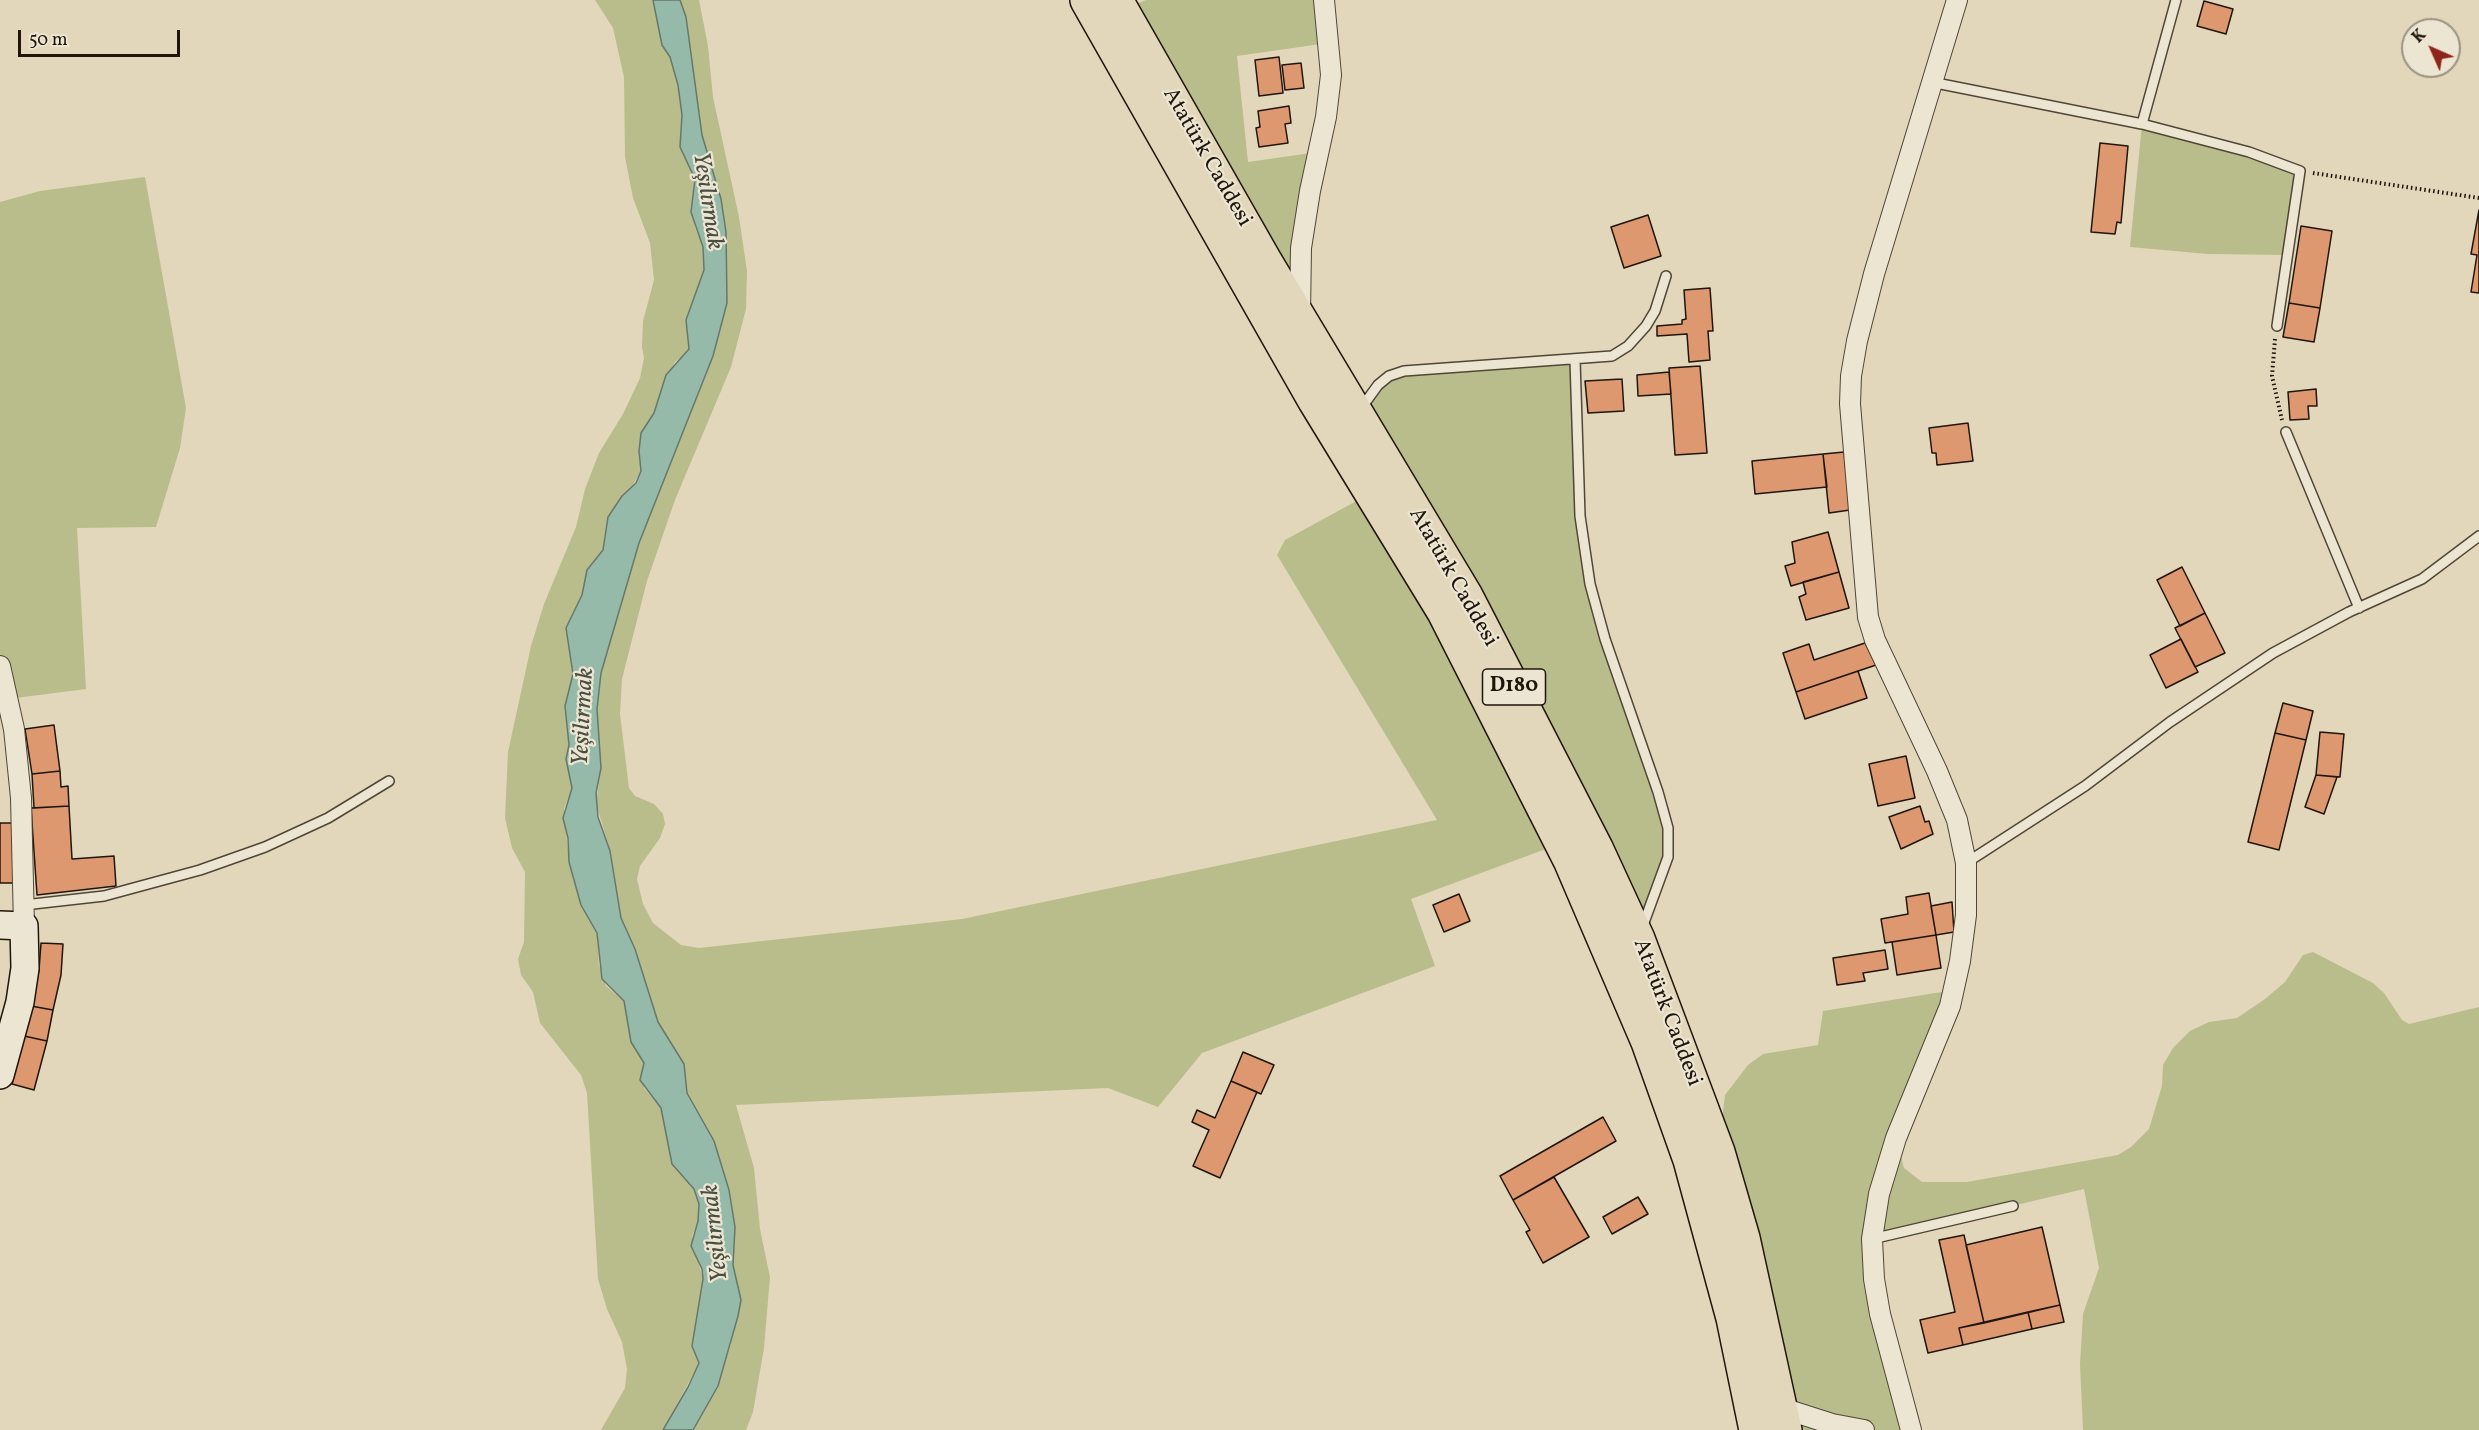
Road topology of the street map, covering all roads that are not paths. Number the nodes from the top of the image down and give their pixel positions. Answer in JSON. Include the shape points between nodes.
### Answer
{"nodes":[{"id":1,"x":1087,"y":0,"type":"edge"},
{"id":2,"x":1116,"y":0,"type":"edge"},
{"id":3,"x":1324,"y":0,"type":"edge"},
{"id":4,"x":1957,"y":0,"type":"edge"},
{"id":5,"x":2176,"y":0,"type":"edge"},
{"id":6,"x":1931,"y":82,"type":"junction"},
{"id":7,"x":2142,"y":124,"type":"junction"},
{"id":8,"x":1666,"y":276,"type":"dead end"},
{"id":9,"x":1300,"y":322,"type":"junction"},
{"id":10,"x":2277,"y":326,"type":"road end"},
{"id":11,"x":1575,"y":360,"type":"junction"},
{"id":12,"x":1357,"y":417,"type":"junction"},
{"id":13,"x":2286,"y":432,"type":"road end"},
{"id":14,"x":2479,"y":536,"type":"edge"},
{"id":15,"x":2359,"y":608,"type":"junction"},
{"id":16,"x":0,"y":666,"type":"edge"},
{"id":17,"x":389,"y":781,"type":"dead end"},
{"id":18,"x":1966,"y":863,"type":"junction"},
{"id":19,"x":16,"y":919,"type":"edge"},
{"id":20,"x":1638,"y":939,"type":"junction"},
{"id":21,"x":0,"y":1075,"type":"edge"},
{"id":22,"x":2013,"y":1206,"type":"dead end"},
{"id":23,"x":1872,"y":1239,"type":"junction"},
{"id":24,"x":1784,"y":1419,"type":"edge"},
{"id":25,"x":1756,"y":1430,"type":"edge"},
{"id":26,"x":1864,"y":1430,"type":"edge"},
{"id":27,"x":1911,"y":1430,"type":"edge"}],
"edges":[{"from":1,"to":25,"type":"highway","name":"Atatürk Caddesi","number":"D180","via":[[1310,392],[1444,612],[1570,860],[1648,1042],[1690,1160],[1733,1318]]},
{"from":2,"to":9,"type":"highway","name":"Atatürk Caddesi","number":"D180"},
{"from":3,"to":9,"type":"street","via":[[1331,75],[1301,248]]},
{"from":4,"to":6,"type":"street"},
{"from":5,"to":7,"type":"lane"},
{"from":6,"to":7,"type":"lane"},
{"from":6,"to":18,"type":"street","via":[[1857,341],[1850,404],[1869,617],[1875,640],[1957,820]]},
{"from":7,"to":10,"type":"lane","via":[[2249,152],[2300,171]]},
{"from":8,"to":11,"type":"lane","via":[[1655,311],[1628,346],[1603,358]]},
{"from":9,"to":12,"type":"highway","name":"Atatürk Caddesi","number":"D180"},
{"from":11,"to":12,"type":"lane","via":[[1404,371],[1378,385]]},
{"from":11,"to":20,"type":"lane","via":[[1580,516],[1590,584],[1668,828],[1668,857]]},
{"from":12,"to":20,"type":"highway","name":"Atatürk Caddesi","number":"D180","via":[[1466,596],[1556,768]]},
{"from":13,"to":15,"type":"lane"},
{"from":14,"to":15,"type":"lane","via":[[2422,579]]},
{"from":15,"to":18,"type":"lane","via":[[2273,653],[2170,722],[2085,786]]},
{"from":16,"to":19,"type":"street","via":[[14,729],[21,798]]},
{"from":17,"to":19,"type":"lane","via":[[328,818],[265,847],[200,870]]},
{"from":18,"to":23,"type":"street","via":[[1966,915],[1950,1006],[1896,1138],[1879,1194]]},
{"from":19,"to":21,"type":"street","via":[[25,968]]},
{"from":20,"to":24,"type":"highway","name":"Atatürk Caddesi","number":"D180","via":[[1718,1152],[1743,1238]]},
{"from":22,"to":23,"type":"lane"},
{"from":23,"to":27,"type":"street","via":[[1880,1314]]},
{"from":24,"to":26,"type":"street"}]}
